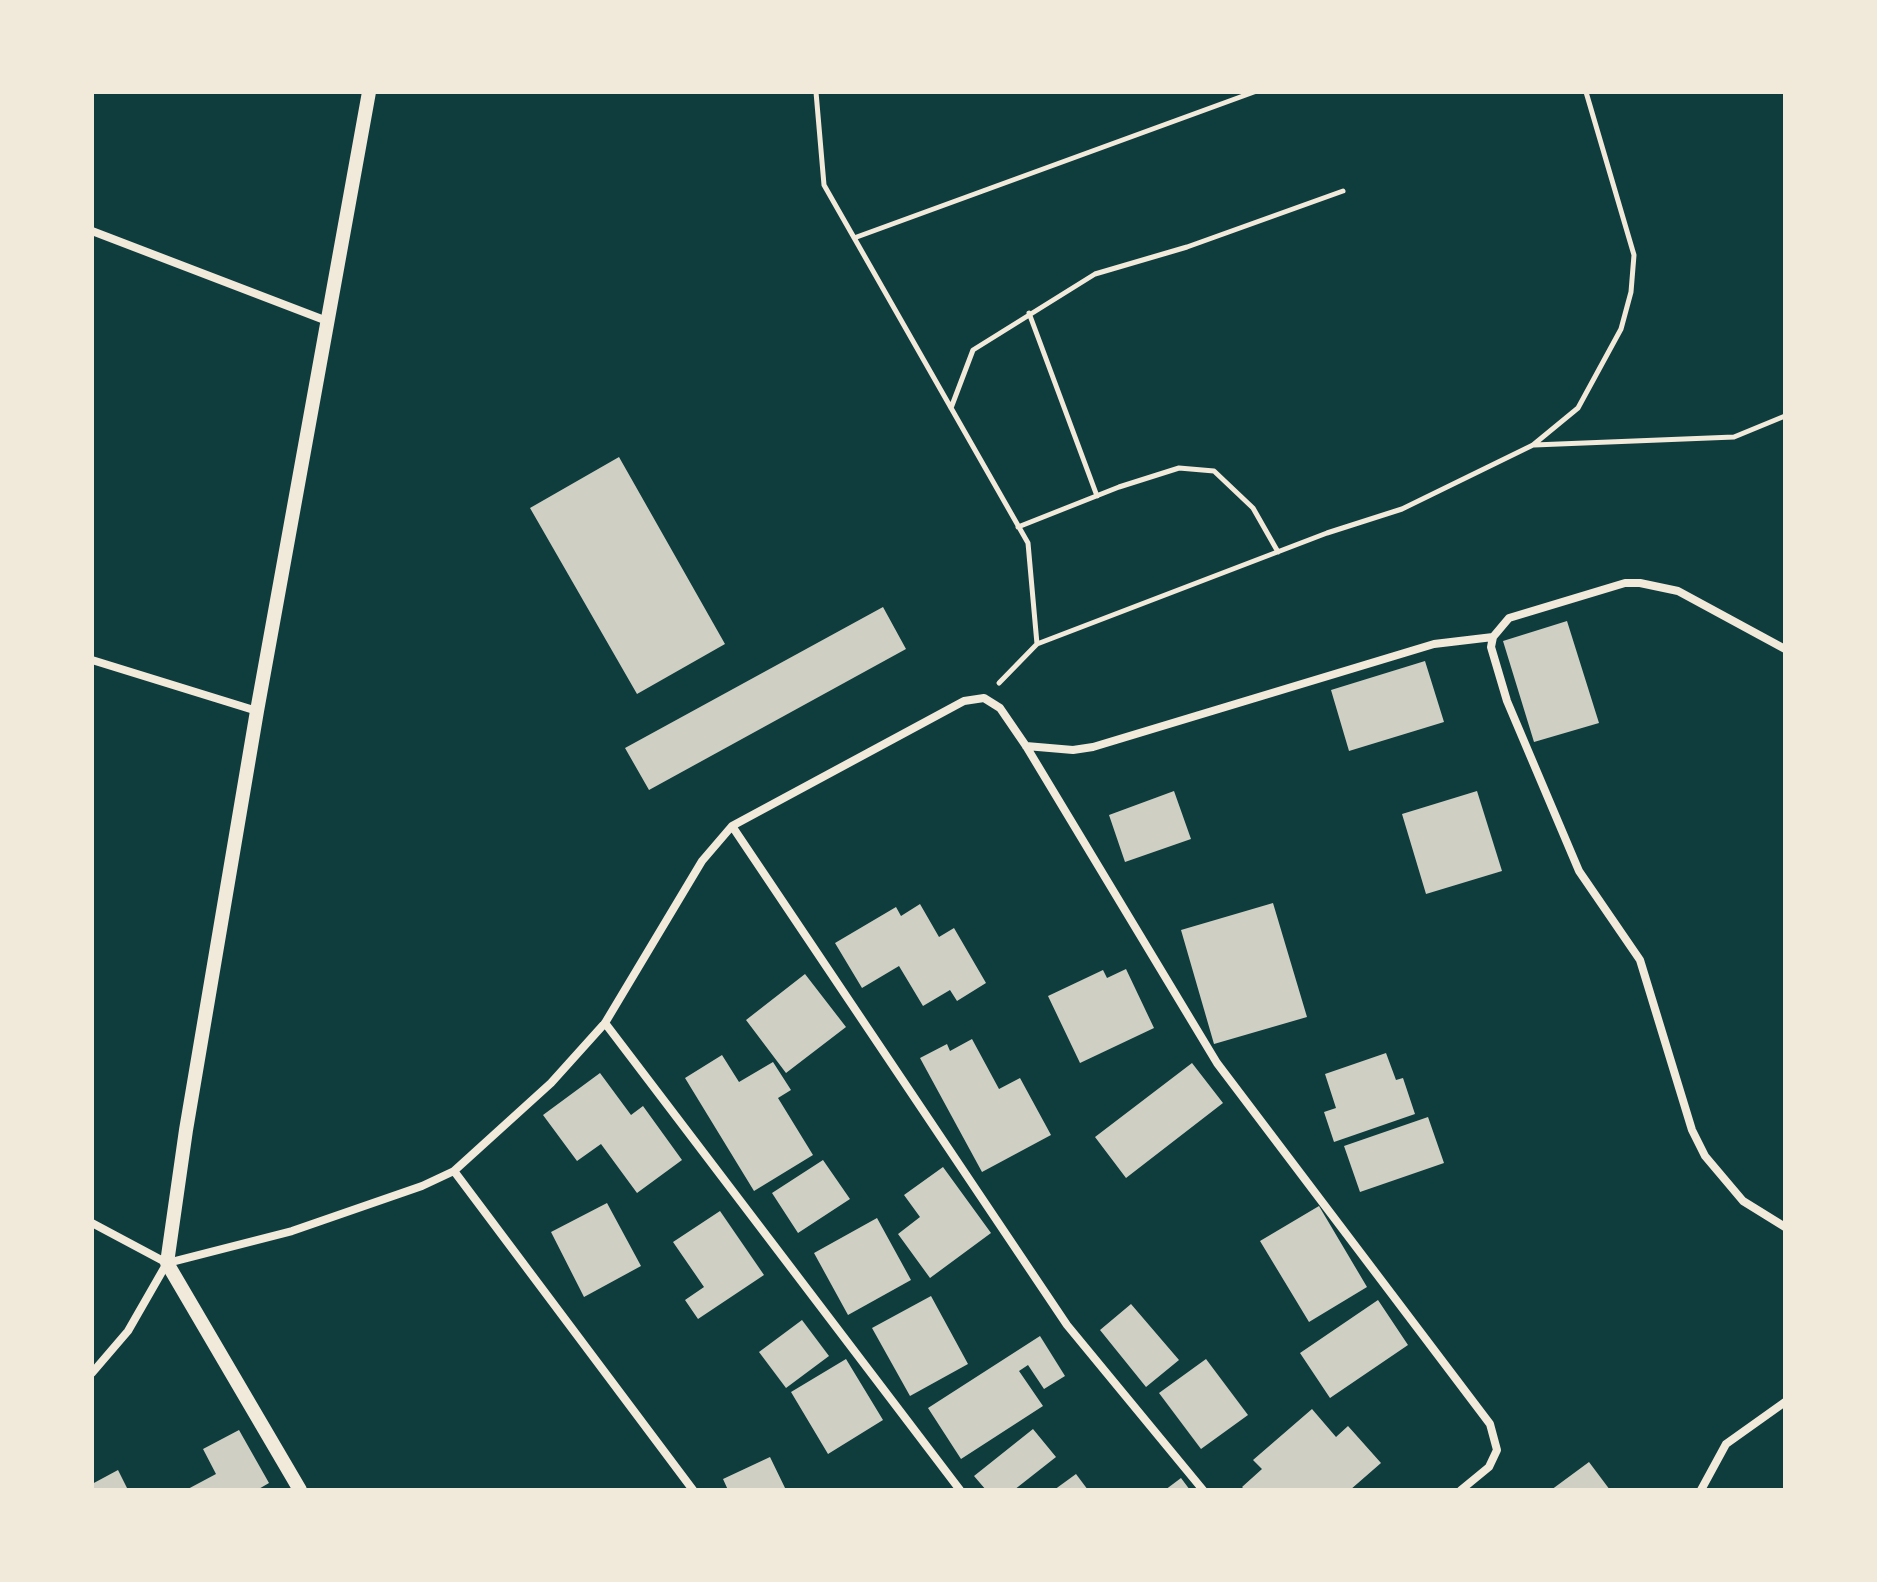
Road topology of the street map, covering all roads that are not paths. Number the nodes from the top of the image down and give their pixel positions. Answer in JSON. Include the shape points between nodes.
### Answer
{"nodes":[{"id":1,"x":369,"y":92,"type":"edge"},
{"id":2,"x":92,"y":231,"type":"edge"},
{"id":3,"x":327,"y":321,"type":"junction"},
{"id":4,"x":1493,"y":637,"type":"junction"},
{"id":5,"x":1785,"y":649,"type":"edge"},
{"id":6,"x":92,"y":660,"type":"edge"},
{"id":7,"x":257,"y":711,"type":"junction"},
{"id":8,"x":1026,"y":746,"type":"junction"},
{"id":9,"x":732,"y":826,"type":"junction"},
{"id":10,"x":605,"y":1023,"type":"junction"},
{"id":11,"x":454,"y":1171,"type":"junction"},
{"id":12,"x":92,"y":1223,"type":"edge"},
{"id":13,"x":1785,"y":1227,"type":"edge"},
{"id":14,"x":167,"y":1263,"type":"junction"},
{"id":15,"x":92,"y":1373,"type":"edge"},
{"id":16,"x":1785,"y":1402,"type":"edge"},
{"id":17,"x":300,"y":1490,"type":"edge"},
{"id":18,"x":693,"y":1490,"type":"edge"},
{"id":19,"x":960,"y":1490,"type":"edge"},
{"id":20,"x":1203,"y":1490,"type":"edge"},
{"id":21,"x":1461,"y":1490,"type":"edge"},
{"id":22,"x":1701,"y":1490,"type":"edge"}],
"edges":[{"from":1,"to":3,"type":"street"},
{"from":2,"to":3,"type":"street"},
{"from":3,"to":7,"type":"street"},
{"from":4,"to":5,"type":"street","via":[[1509,618],[1640,583],[1678,591]]},
{"from":4,"to":8,"type":"street","via":[[1434,644],[1093,747]]},
{"from":4,"to":13,"type":"street","via":[[1507,701],[1579,871],[1640,960],[1692,1130],[1705,1156],[1743,1201]]},
{"from":6,"to":7,"type":"street"},
{"from":7,"to":14,"type":"street"},
{"from":8,"to":9,"type":"street","via":[[1000,708],[984,698],[964,701]]},
{"from":8,"to":21,"type":"street","via":[[1217,1063],[1490,1424],[1497,1450],[1489,1467]]},
{"from":9,"to":10,"type":"street","via":[[702,861]]},
{"from":9,"to":20,"type":"street","via":[[1067,1325]]},
{"from":10,"to":11,"type":"street","via":[[540,1094]]},
{"from":10,"to":19,"type":"street"},
{"from":11,"to":14,"type":"street","via":[[292,1231]]},
{"from":11,"to":18,"type":"street"},
{"from":12,"to":14,"type":"street"},
{"from":14,"to":15,"type":"street","via":[[128,1331]]},
{"from":14,"to":17,"type":"street"},
{"from":16,"to":22,"type":"street","via":[[1726,1444]]}]}
